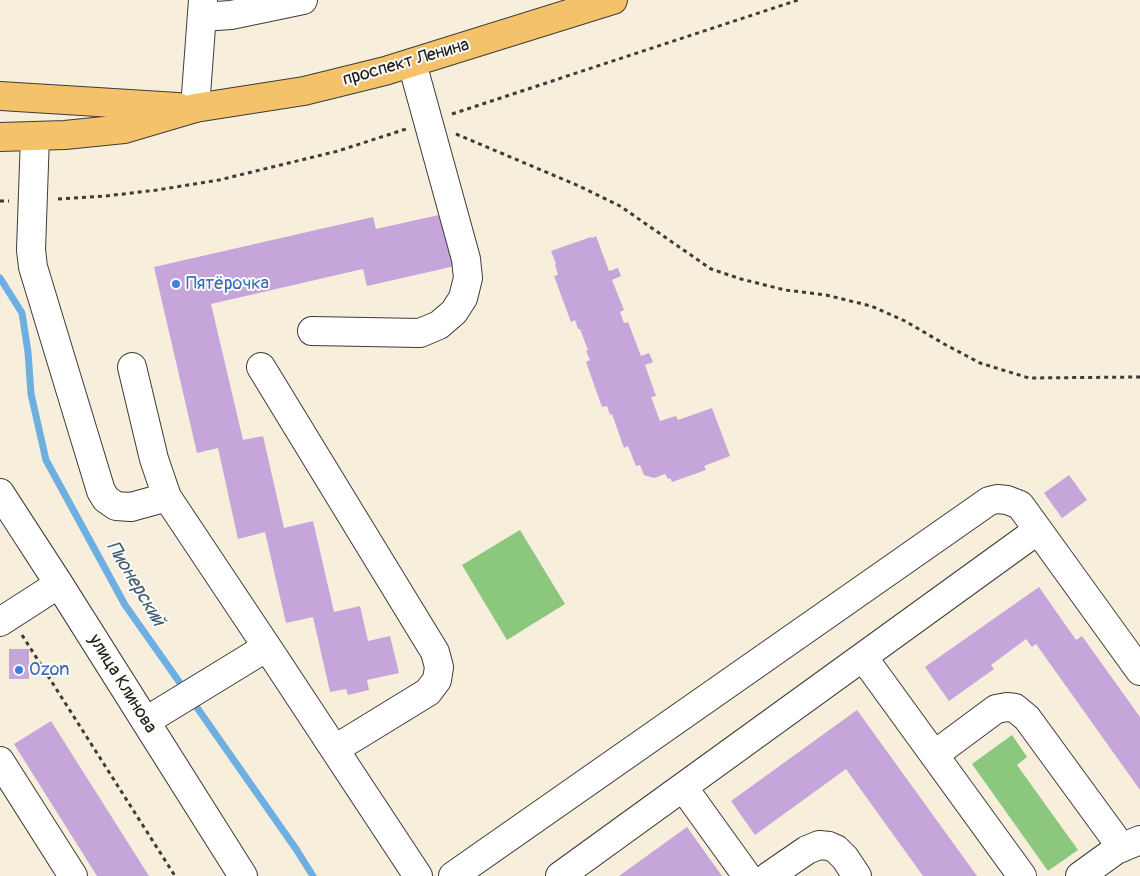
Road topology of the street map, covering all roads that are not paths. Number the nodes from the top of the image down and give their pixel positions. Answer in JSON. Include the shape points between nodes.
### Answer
{"nodes":[{"id":1,"x":303,"y":0,"type":"edge"},
{"id":2,"x":613,"y":0,"type":"edge"},
{"id":3,"x":203,"y":8,"type":"edge"},
{"id":4,"x":412,"y":63,"type":"junction"},
{"id":5,"x":0,"y":96,"type":"edge"},
{"id":6,"x":194,"y":108,"type":"junction"},
{"id":7,"x":35,"y":136,"type":"junction"},
{"id":8,"x":0,"y":137,"type":"edge"},
{"id":9,"x":312,"y":332,"type":"dead end"},
{"id":10,"x":132,"y":367,"type":"dead end"},
{"id":11,"x":261,"y":367,"type":"dead end"},
{"id":12,"x":0,"y":493,"type":"edge"},
{"id":13,"x":167,"y":497,"type":"junction"},
{"id":14,"x":1038,"y":530,"type":"junction"},
{"id":15,"x":59,"y":584,"type":"junction"},
{"id":16,"x":5,"y":619,"type":"edge"},
{"id":17,"x":267,"y":647,"type":"junction"},
{"id":18,"x":863,"y":657,"type":"junction"},
{"id":19,"x":1140,"y":671,"type":"edge"},
{"id":20,"x":146,"y":722,"type":"junction"},
{"id":21,"x":334,"y":749,"type":"junction"},
{"id":22,"x":934,"y":755,"type":"junction"},
{"id":23,"x":0,"y":761,"type":"edge"},
{"id":24,"x":683,"y":787,"type":"junction"},
{"id":25,"x":1131,"y":844,"type":"edge"},
{"id":26,"x":73,"y":876,"type":"edge"},
{"id":27,"x":243,"y":876,"type":"edge"},
{"id":28,"x":418,"y":876,"type":"edge"},
{"id":29,"x":453,"y":876,"type":"edge"},
{"id":30,"x":560,"y":876,"type":"edge"},
{"id":31,"x":748,"y":876,"type":"edge"},
{"id":32,"x":768,"y":876,"type":"edge"},
{"id":33,"x":857,"y":876,"type":"edge"},
{"id":34,"x":1022,"y":876,"type":"edge"},
{"id":35,"x":1080,"y":876,"type":"edge"}],
"edges":[{"from":1,"to":3,"type":"street","via":[[231,15]]},
{"from":2,"to":4,"type":"main road","name":"проспект Ленина"},
{"from":3,"to":6,"type":"street"},
{"from":4,"to":6,"type":"main road","name":"проспект Ленина","via":[[304,91]]},
{"from":4,"to":9,"type":"street","via":[[466,259],[468,278],[463,298],[454,312],[439,325],[420,333]]},
{"from":5,"to":6,"type":"main road","name":"проспект Ленина"},
{"from":6,"to":7,"type":"main road","name":"проспект Ленина","via":[[124,129]]},
{"from":7,"to":8,"type":"main road","name":"проспект Ленина"},
{"from":7,"to":13,"type":"street","via":[[33,267],[101,491],[116,506],[131,508]]},
{"from":10,"to":13,"type":"street"},
{"from":11,"to":21,"type":"street","via":[[435,652],[439,667],[428,692]]},
{"from":12,"to":15,"type":"street","name":"улица Клинова"},
{"from":13,"to":17,"type":"street"},
{"from":14,"to":18,"type":"street"},
{"from":14,"to":19,"type":"street"},
{"from":14,"to":29,"type":"street","via":[[1020,505],[1007,500],[989,501]]},
{"from":15,"to":16,"type":"street"},
{"from":15,"to":20,"type":"street","name":"улица Клинова"},
{"from":17,"to":20,"type":"street"},
{"from":17,"to":21,"type":"street"},
{"from":18,"to":22,"type":"street"},
{"from":18,"to":24,"type":"street"},
{"from":20,"to":27,"type":"street","name":"улица Клинова"},
{"from":21,"to":28,"type":"street"},
{"from":22,"to":25,"type":"street","via":[[996,709],[1015,708]]},
{"from":22,"to":34,"type":"street"},
{"from":23,"to":26,"type":"street"},
{"from":24,"to":30,"type":"street"},
{"from":24,"to":31,"type":"street"},
{"from":25,"to":35,"type":"street","via":[[1110,854]]},
{"from":32,"to":33,"type":"street","via":[[807,850],[819,846],[836,849]]}]}
